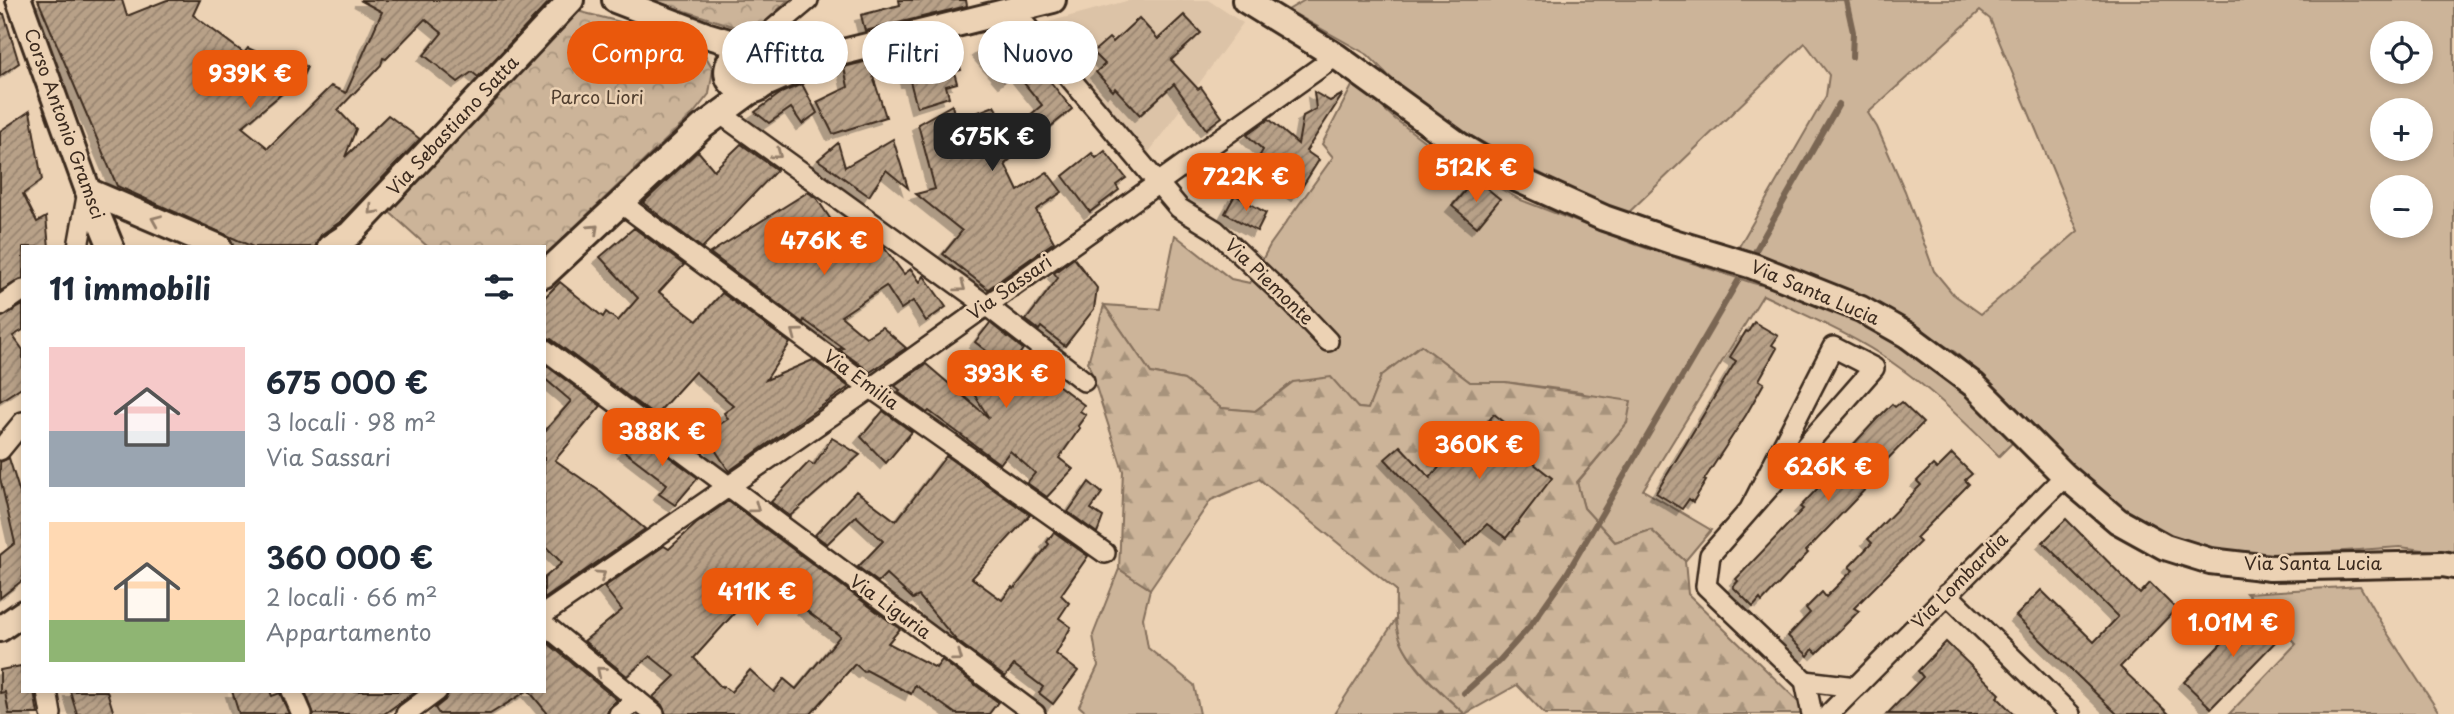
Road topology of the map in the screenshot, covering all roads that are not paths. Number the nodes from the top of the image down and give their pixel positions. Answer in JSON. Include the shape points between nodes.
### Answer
{"nodes":[{"id":1,"x":19,"y":0,"type":"edge"},
{"id":2,"x":571,"y":0,"type":"edge"},
{"id":3,"x":615,"y":0,"type":"edge"},
{"id":4,"x":808,"y":0,"type":"edge"},
{"id":5,"x":1053,"y":0,"type":"edge"},
{"id":6,"x":1245,"y":0,"type":"edge"},
{"id":7,"x":1012,"y":9,"type":"junction"},
{"id":8,"x":670,"y":21,"type":"edge"},
{"id":9,"x":783,"y":21,"type":"edge"},
{"id":10,"x":708,"y":38,"type":"edge"},
{"id":11,"x":848,"y":51,"type":"edge"},
{"id":12,"x":1336,"y":56,"type":"junction"},
{"id":13,"x":722,"y":62,"type":"edge"},
{"id":14,"x":734,"y":84,"type":"edge"},
{"id":15,"x":761,"y":84,"type":"edge"},
{"id":16,"x":766,"y":84,"type":"edge"},
{"id":17,"x":757,"y":88,"type":"junction"},
{"id":18,"x":712,"y":121,"type":"junction"},
{"id":19,"x":1158,"y":185,"type":"junction"},
{"id":20,"x":88,"y":191,"type":"junction"},
{"id":21,"x":621,"y":203,"type":"junction"},
{"id":22,"x":78,"y":245,"type":"edge"},
{"id":23,"x":110,"y":245,"type":"edge"},
{"id":24,"x":214,"y":245,"type":"edge"},
{"id":25,"x":333,"y":245,"type":"edge"},
{"id":26,"x":546,"y":273,"type":"edge"},
{"id":27,"x":21,"y":291,"type":"edge"},
{"id":28,"x":986,"y":305,"type":"junction"},
{"id":29,"x":0,"y":306,"type":"edge"},
{"id":30,"x":1328,"y":341,"type":"dead end"},
{"id":31,"x":546,"y":351,"type":"edge"},
{"id":32,"x":1084,"y":381,"type":"dead end"},
{"id":33,"x":871,"y":388,"type":"junction"},
{"id":34,"x":21,"y":424,"type":"edge"},
{"id":35,"x":0,"y":450,"type":"edge"},
{"id":36,"x":2065,"y":476,"type":"junction"},
{"id":37,"x":729,"y":488,"type":"junction"},
{"id":38,"x":1750,"y":509,"type":"junction"},
{"id":39,"x":1105,"y":553,"type":"dead end"},
{"id":40,"x":2454,"y":566,"type":"edge"},
{"id":41,"x":1947,"y":594,"type":"junction"},
{"id":42,"x":546,"y":613,"type":"edge"},
{"id":43,"x":21,"y":614,"type":"edge"},
{"id":44,"x":546,"y":626,"type":"edge"},
{"id":45,"x":0,"y":629,"type":"edge"},
{"id":46,"x":1805,"y":681,"type":"junction"},
{"id":47,"x":1856,"y":687,"type":"junction"},
{"id":48,"x":47,"y":693,"type":"edge"},
{"id":49,"x":293,"y":693,"type":"edge"},
{"id":50,"x":434,"y":693,"type":"edge"},
{"id":51,"x":637,"y":700,"type":"junction"},
{"id":52,"x":51,"y":714,"type":"edge"},
{"id":53,"x":302,"y":714,"type":"edge"},
{"id":54,"x":406,"y":714,"type":"edge"},
{"id":55,"x":619,"y":714,"type":"edge"},
{"id":56,"x":654,"y":714,"type":"edge"},
{"id":57,"x":1035,"y":714,"type":"edge"},
{"id":58,"x":1812,"y":714,"type":"edge"},
{"id":59,"x":1829,"y":714,"type":"edge"},
{"id":60,"x":2070,"y":714,"type":"edge"}],
"edges":[{"from":1,"to":20,"type":"street","name":"Corso Antonio Gramsci"},
{"from":2,"to":25,"type":"street","name":"Via Sebastiano Satta","one_way":true,"via":[[350,234]]},
{"from":3,"to":8,"type":"street"},
{"from":4,"to":9,"type":"street"},
{"from":5,"to":7,"type":"street"},
{"from":6,"to":12,"type":"street","name":"Via Santa Lucia"},
{"from":7,"to":11,"type":"street"},
{"from":7,"to":19,"type":"street","name":"Via Piemonte"},
{"from":10,"to":13,"type":"street"},
{"from":12,"to":19,"type":"street","name":"Via Sassari"},
{"from":12,"to":36,"type":"street","name":"Via Santa Lucia","via":[[1459,145],[1515,178],[1604,218],[1754,266],[1849,304],[1907,335],[1975,385]]},
{"from":14,"to":17,"type":"street"},
{"from":15,"to":17,"type":"street"},
{"from":16,"to":17,"type":"street"},
{"from":17,"to":18,"type":"street"},
{"from":18,"to":21,"type":"street"},
{"from":18,"to":28,"type":"street","one_way":true},
{"from":19,"to":28,"type":"street","name":"Via Sassari"},
{"from":19,"to":30,"type":"street","name":"Via Piemonte","via":[[1179,208],[1215,230]]},
{"from":20,"to":22,"type":"street"},
{"from":20,"to":23,"type":"street","name":"Corso Antonio Gramsci"},
{"from":24,"to":20,"type":"street","one_way":true},
{"from":26,"to":21,"type":"street","one_way":true},
{"from":33,"to":21,"type":"street","name":"Via Emilia","one_way":true},
{"from":27,"to":29,"type":"street"},
{"from":28,"to":32,"type":"street"},
{"from":28,"to":33,"type":"street","name":"Via Sassari"},
{"from":31,"to":37,"type":"street","name":"Via Liguria"},
{"from":33,"to":37,"type":"street","name":"Via Sassari"},
{"from":33,"to":39,"type":"street","name":"Via Emilia"},
{"from":34,"to":35,"type":"street"},
{"from":36,"to":40,"type":"street","name":"Via Santa Lucia","via":[[2118,521],[2165,547],[2210,561],[2270,568]]},
{"from":36,"to":41,"type":"street","name":"Via Lombardia"},
{"from":42,"to":37,"type":"street","name":"Via Sassari","one_way":true},
{"from":37,"to":57,"type":"street","name":"Via Liguria","one_way":true},
{"from":38,"to":38,"type":"street","via":[[1874,368],[1833,347]]},
{"from":38,"to":46,"type":"street","via":[[1710,555],[1706,586]]},
{"from":41,"to":47,"type":"street","name":"Via Lombardia"},
{"from":41,"to":60,"type":"street"},
{"from":43,"to":45,"type":"street"},
{"from":51,"to":44,"type":"street","one_way":true},
{"from":46,"to":47,"type":"street"},
{"from":46,"to":58,"type":"street"},
{"from":47,"to":59,"type":"street","name":"Via Lombardia"},
{"from":48,"to":52,"type":"street"},
{"from":49,"to":53,"type":"street"},
{"from":50,"to":54,"type":"street"},
{"from":51,"to":55,"type":"street"},
{"from":51,"to":56,"type":"street"}]}
